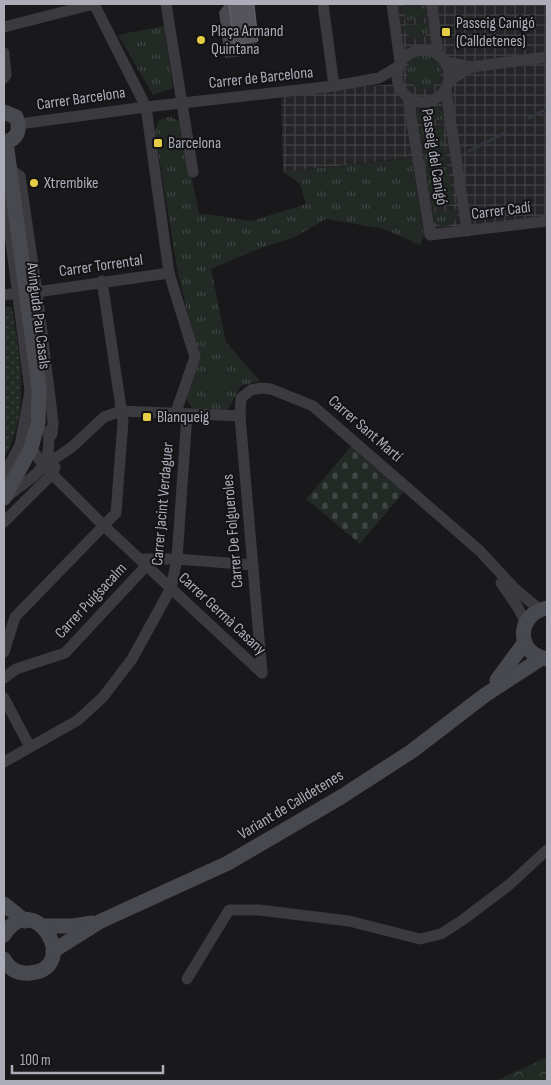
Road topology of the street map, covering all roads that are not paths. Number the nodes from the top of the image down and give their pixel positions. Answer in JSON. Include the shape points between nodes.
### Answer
{"nodes":[{"id":1,"x":94,"y":4,"type":"edge"},
{"id":2,"x":166,"y":4,"type":"edge"},
{"id":3,"x":323,"y":4,"type":"edge"},
{"id":4,"x":392,"y":4,"type":"edge"},
{"id":5,"x":432,"y":4,"type":"edge"},
{"id":6,"x":4,"y":26,"type":"edge"},
{"id":7,"x":4,"y":53,"type":"edge"},
{"id":8,"x":442,"y":57,"type":"junction"},
{"id":9,"x":547,"y":58,"type":"edge"},
{"id":10,"x":399,"y":64,"type":"junction"},
{"id":11,"x":471,"y":67,"type":"junction"},
{"id":12,"x":4,"y":78,"type":"edge"},
{"id":13,"x":379,"y":78,"type":"junction"},
{"id":14,"x":398,"y":84,"type":"junction"},
{"id":15,"x":334,"y":86,"type":"junction"},
{"id":16,"x":448,"y":86,"type":"junction"},
{"id":17,"x":408,"y":98,"type":"junction"},
{"id":18,"x":182,"y":103,"type":"junction"},
{"id":19,"x":146,"y":107,"type":"junction"},
{"id":20,"x":4,"y":112,"type":"edge"},
{"id":21,"x":19,"y":124,"type":"junction"},
{"id":22,"x":5,"y":142,"type":"edge"},
{"id":23,"x":194,"y":172,"type":"dead end"},
{"id":24,"x":7,"y":173,"type":"edge"},
{"id":25,"x":4,"y":187,"type":"edge"},
{"id":26,"x":547,"y":222,"type":"edge"},
{"id":27,"x":468,"y":231,"type":"junction"},
{"id":28,"x":430,"y":235,"type":"joint"},
{"id":29,"x":169,"y":273,"type":"junction"},
{"id":30,"x":102,"y":281,"type":"junction"},
{"id":31,"x":37,"y":292,"type":"junction"},
{"id":32,"x":18,"y":293,"type":"junction"},
{"id":33,"x":4,"y":295,"type":"edge"},
{"id":34,"x":39,"y":388,"type":"junction"},
{"id":35,"x":121,"y":411,"type":"junction"},
{"id":36,"x":181,"y":413,"type":"junction"},
{"id":37,"x":240,"y":416,"type":"junction"},
{"id":38,"x":49,"y":443,"type":"junction"},
{"id":39,"x":31,"y":448,"type":"junction"},
{"id":40,"x":59,"y":456,"type":"junction"},
{"id":41,"x":48,"y":470,"type":"junction"},
{"id":42,"x":4,"y":475,"type":"edge"},
{"id":43,"x":4,"y":499,"type":"edge"},
{"id":44,"x":446,"y":520,"type":"junction"},
{"id":45,"x":4,"y":522,"type":"edge"},
{"id":46,"x":104,"y":526,"type":"junction"},
{"id":47,"x":177,"y":559,"type":"junction"},
{"id":48,"x":143,"y":563,"type":"junction"},
{"id":49,"x":252,"y":564,"type":"junction"},
{"id":50,"x":171,"y":588,"type":"junction"},
{"id":51,"x":543,"y":608,"type":"edge"},
{"id":52,"x":526,"y":623,"type":"junction"},
{"id":53,"x":525,"y":642,"type":"junction"},
{"id":54,"x":4,"y":652,"type":"edge"},
{"id":55,"x":544,"y":658,"type":"edge"},
{"id":56,"x":262,"y":673,"type":"joint"},
{"id":57,"x":4,"y":678,"type":"edge"},
{"id":58,"x":485,"y":695,"type":"junction"},
{"id":59,"x":4,"y":698,"type":"edge"},
{"id":60,"x":30,"y":747,"type":"junction"},
{"id":61,"x":4,"y":762,"type":"edge"},
{"id":62,"x":547,"y":850,"type":"edge"},
{"id":63,"x":4,"y":904,"type":"edge"},
{"id":64,"x":25,"y":921,"type":"junction"},
{"id":65,"x":101,"y":921,"type":"junction"},
{"id":66,"x":42,"y":926,"type":"junction"},
{"id":67,"x":5,"y":929,"type":"edge"},
{"id":68,"x":53,"y":951,"type":"junction"},
{"id":69,"x":5,"y":964,"type":"edge"},
{"id":70,"x":187,"y":978,"type":"dead end"}],
"edges":[{"from":1,"to":6,"type":"street"},
{"from":1,"to":19,"type":"street","name":"Carrer Jacint Verdaguer"},
{"from":2,"to":18,"type":"street"},
{"from":3,"to":15,"type":"street"},
{"from":4,"to":10,"type":"street"},
{"from":5,"to":8,"type":"street","name":"Passeig del Canigó"},
{"from":7,"to":12,"type":"street"},
{"from":8,"to":10,"type":"street","via":[[422,49],[406,55]]},
{"from":8,"to":11,"type":"street"},
{"from":8,"to":16,"type":"street","name":"Passeig del Canigó"},
{"from":9,"to":11,"type":"street"},
{"from":10,"to":13,"type":"street","name":"Carrer de Barcelona"},
{"from":10,"to":14,"type":"street"},
{"from":11,"to":16,"type":"street"},
{"from":13,"to":14,"type":"street","name":"Carrer de Barcelona"},
{"from":13,"to":15,"type":"street","name":"Carrer de Barcelona"},
{"from":14,"to":17,"type":"street"},
{"from":15,"to":18,"type":"street","name":"Carrer de Barcelona"},
{"from":16,"to":17,"type":"street","name":"Passeig del Canigó","via":[[432,101]]},
{"from":16,"to":27,"type":"street","name":"Passeig del Canigó"},
{"from":17,"to":28,"type":"street","name":"Passeig del Canigó"},
{"from":18,"to":19,"type":"street","name":"Carrer de Barcelona"},
{"from":18,"to":23,"type":"street"},
{"from":19,"to":21,"type":"street","name":"Carrer Barcelona"},
{"from":19,"to":29,"type":"street","name":"Carrer Jacint Verdaguer"},
{"from":20,"to":21,"type":"street","via":[[16,117]]},
{"from":21,"to":22,"type":"street","name":"Avinguda Pau Casals","via":[[14,139]]},
{"from":22,"to":24,"type":"street","name":"Avinguda Pau Casals"},
{"from":24,"to":31,"type":"street","name":"Avinguda Pau Casals","via":[[20,176]]},
{"from":24,"to":34,"type":"street","name":"Avinguda Pau Casals"},
{"from":25,"to":32,"type":"street","name":"Avinguda Pau Casals"},
{"from":26,"to":27,"type":"street","name":"Carrer Cadí"},
{"from":27,"to":28,"type":"street","name":"Carrer Cadí"},
{"from":29,"to":30,"type":"street","name":"Carrer Torrental"},
{"from":29,"to":36,"type":"street","name":"Carrer Jacint Verdaguer","via":[[195,357]]},
{"from":30,"to":31,"type":"street","name":"Carrer Torrental"},
{"from":30,"to":35,"type":"street"},
{"from":31,"to":38,"type":"street","name":"Avinguda Pau Casals","via":[[53,422]]},
{"from":32,"to":33,"type":"street"},
{"from":32,"to":42,"type":"street","name":"Avinguda Pau Casals","via":[[30,391],[20,445]]},
{"from":34,"to":38,"type":"street","name":"Avinguda Pau Casals"},
{"from":34,"to":39,"type":"street","name":"Avinguda Pau Casals","via":[[38,422]]},
{"from":35,"to":36,"type":"street"},
{"from":35,"to":40,"type":"street","via":[[104,417]]},
{"from":35,"to":46,"type":"street","via":[[116,513]]},
{"from":36,"to":37,"type":"street"},
{"from":36,"to":47,"type":"street","name":"Carrer Jacint Verdaguer"},
{"from":37,"to":44,"type":"street","name":"Carrer Sant Martí","via":[[241,398],[251,390],[261,388],[313,406]]},
{"from":37,"to":49,"type":"street","name":"Carrer De Folgueroles"},
{"from":38,"to":39,"type":"street"},
{"from":38,"to":40,"type":"street"},
{"from":38,"to":41,"type":"street","name":"Avinguda Pau Casals"},
{"from":39,"to":41,"type":"street"},
{"from":39,"to":43,"type":"street","name":"Avinguda Pau Casals"},
{"from":40,"to":41,"type":"street"},
{"from":41,"to":43,"type":"street","name":"Avinguda Pau Casals"},
{"from":41,"to":45,"type":"street"},
{"from":41,"to":46,"type":"street","name":"Carrer Germà Casany"},
{"from":44,"to":51,"type":"street","name":"Carrer Sant Martí","via":[[514,588]]},
{"from":44,"to":52,"type":"street","name":"Carrer Sant Martí","via":[[489,566]]},
{"from":46,"to":48,"type":"street","name":"Carrer Germà Casany"},
{"from":46,"to":54,"type":"street","via":[[15,617]]},
{"from":47,"to":48,"type":"street"},
{"from":47,"to":49,"type":"street"},
{"from":47,"to":50,"type":"street","name":"Carrer Jacint Verdaguer"},
{"from":48,"to":50,"type":"street","name":"Carrer Germà Casany"},
{"from":48,"to":57,"type":"street","name":"Carrer Puigsacalm","via":[[64,653],[16,669]]},
{"from":49,"to":56,"type":"street","name":"Carrer De Folgueroles"},
{"from":50,"to":56,"type":"street","name":"Carrer Germà Casany"},
{"from":50,"to":60,"type":"street","name":"Carrer Jacint Verdaguer","via":[[132,660],[103,697],[78,720]]},
{"from":51,"to":52,"type":"street","via":[[532,614]]},
{"from":52,"to":53,"type":"street"},
{"from":53,"to":55,"type":"street","via":[[530,651]]},
{"from":53,"to":58,"type":"street","name":"Variant de Calldetenes"},
{"from":55,"to":58,"type":"street","name":"Variant de Calldetenes"},
{"from":58,"to":65,"type":"street","name":"Variant de Calldetenes","via":[[412,751],[332,802],[228,863]]},
{"from":59,"to":60,"type":"street"},
{"from":60,"to":61,"type":"street","name":"Carrer Jacint Verdaguer"},
{"from":62,"to":70,"type":"street","via":[[509,885],[464,919],[441,934],[420,939],[349,921],[259,910],[229,910]]},
{"from":63,"to":64,"type":"street","name":"Variant de Calldetenes"},
{"from":64,"to":66,"type":"street","name":"Variant de Calldetenes"},
{"from":64,"to":67,"type":"street"},
{"from":65,"to":66,"type":"street","name":"Variant de Calldetenes","via":[[73,926]]},
{"from":65,"to":68,"type":"street","name":"Variant de Calldetenes"},
{"from":66,"to":68,"type":"street","via":[[51,937]]},
{"from":68,"to":69,"type":"street","name":"Variant de Calldetenes","via":[[48,962],[36,972],[22,973]]}]}
